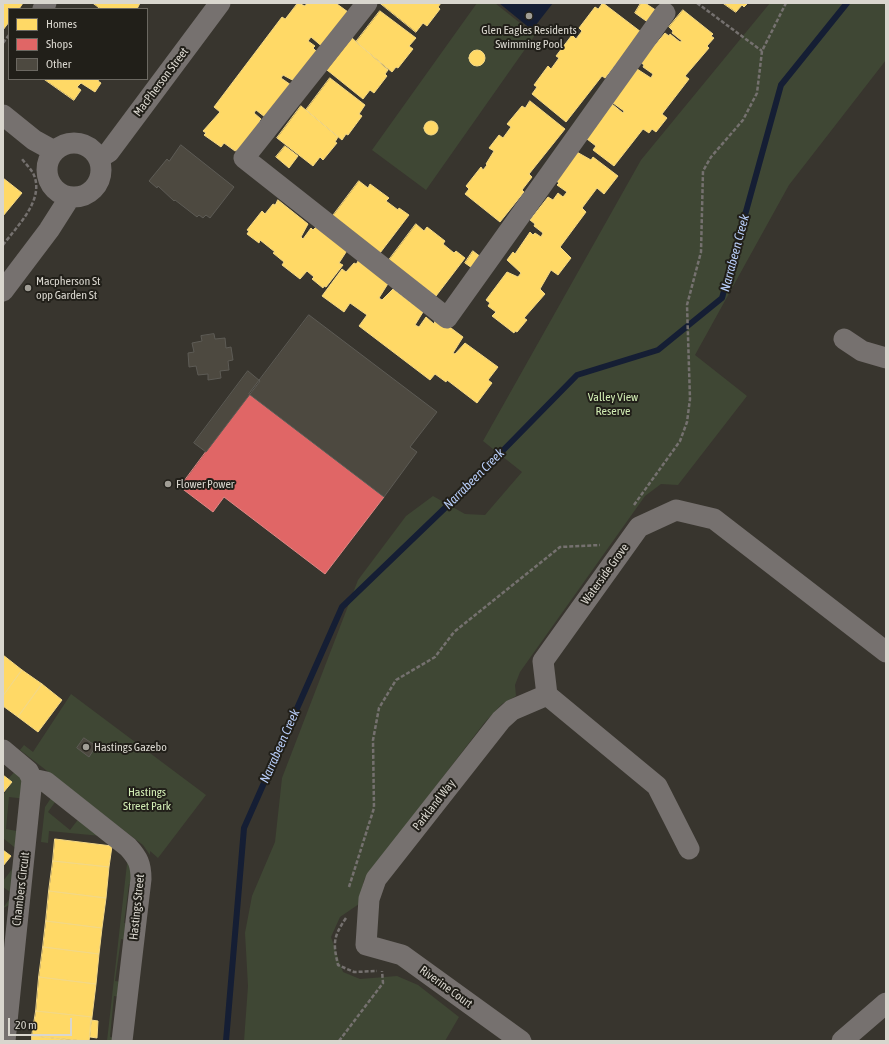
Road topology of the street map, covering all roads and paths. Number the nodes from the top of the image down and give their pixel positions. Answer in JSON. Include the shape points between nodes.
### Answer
{"nodes":[{"id":1,"x":220,"y":3,"type":"edge"},
{"id":2,"x":367,"y":3,"type":"edge"},
{"id":3,"x":697,"y":3,"type":"edge"},
{"id":4,"x":786,"y":3,"type":"edge"},
{"id":5,"x":665,"y":13,"type":"dead end"},
{"id":6,"x":762,"y":51,"type":"junction"},
{"id":7,"x":3,"y":115,"type":"edge"},
{"id":8,"x":54,"y":151,"type":"junction"},
{"id":9,"x":19,"y":155,"type":"dead end"},
{"id":10,"x":99,"y":158,"type":"junction"},
{"id":11,"x":70,"y":197,"type":"junction"},
{"id":12,"x":3,"y":245,"type":"edge"},
{"id":13,"x":3,"y":291,"type":"edge"},
{"id":14,"x":844,"y":339,"type":"dead end"},
{"id":15,"x":886,"y":358,"type":"edge"},
{"id":16,"x":632,"y":508,"type":"dead end"},
{"id":17,"x":605,"y":545,"type":"dead end"},
{"id":18,"x":886,"y":652,"type":"edge"},
{"id":19,"x":547,"y":696,"type":"junction"},
{"id":20,"x":3,"y":750,"type":"edge"},
{"id":21,"x":32,"y":780,"type":"junction"},
{"id":22,"x":689,"y":849,"type":"dead end"},
{"id":23,"x":349,"y":892,"type":"dead end"},
{"id":24,"x":348,"y":915,"type":"dead end"},
{"id":25,"x":9,"y":935,"type":"edge"},
{"id":26,"x":366,"y":945,"type":"joint"},
{"id":27,"x":886,"y":1002,"type":"edge"},
{"id":28,"x":5,"y":1041,"type":"edge"},
{"id":29,"x":122,"y":1041,"type":"edge"},
{"id":30,"x":339,"y":1041,"type":"edge"},
{"id":31,"x":521,"y":1041,"type":"edge"},
{"id":32,"x":842,"y":1041,"type":"edge"}],
"edges":[{"from":1,"to":10,"type":"street","name":"MacPherson Street","via":[[109,152]]},
{"from":2,"to":5,"type":"street","via":[[244,158],[447,318]]},
{"from":3,"to":6,"type":"path"},
{"from":4,"to":6,"type":"path"},
{"from":6,"to":16,"type":"path","via":[[757,93],[743,120],[712,156],[703,171],[701,252],[687,305],[690,400],[687,422],[680,441]]},
{"from":7,"to":8,"type":"street","via":[[34,140]]},
{"from":8,"to":10,"type":"street","via":[[70,143],[79,143],[94,151]]},
{"from":8,"to":11,"type":"street","via":[[47,166],[47,175],[55,190]]},
{"from":9,"to":12,"type":"path","via":[[33,174],[37,190],[29,210]]},
{"from":10,"to":11,"type":"street","via":[[101,174],[94,190]]},
{"from":11,"to":13,"type":"street","via":[[49,230]]},
{"from":14,"to":15,"type":"street","via":[[862,351]]},
{"from":17,"to":23,"type":"path","via":[[560,547],[454,632],[435,656],[396,680],[379,708],[373,740],[374,808]]},
{"from":18,"to":19,"type":"street","name":"Waterside Grove","via":[[714,519],[676,510],[640,527],[543,661]]},
{"from":19,"to":22,"type":"street","via":[[657,786]]},
{"from":19,"to":26,"type":"street","name":"Parkland Way","via":[[512,710],[501,720],[376,879],[369,899]]},
{"from":20,"to":21,"type":"street","via":[[28,771]]},
{"from":21,"to":25,"type":"street","name":"Chambers Circuit","via":[[26,850]]},
{"from":21,"to":29,"type":"street","name":"Hastings Street","via":[[46,782],[128,847],[138,858],[141,879]]},
{"from":24,"to":30,"type":"path","via":[[336,932],[335,949],[338,965],[354,972],[382,971],[383,983]]},
{"from":25,"to":28,"type":"street","name":"Chambers Circuit"},
{"from":26,"to":31,"type":"street","name":"Riverine Court","via":[[402,956]]},
{"from":27,"to":32,"type":"street"}]}
